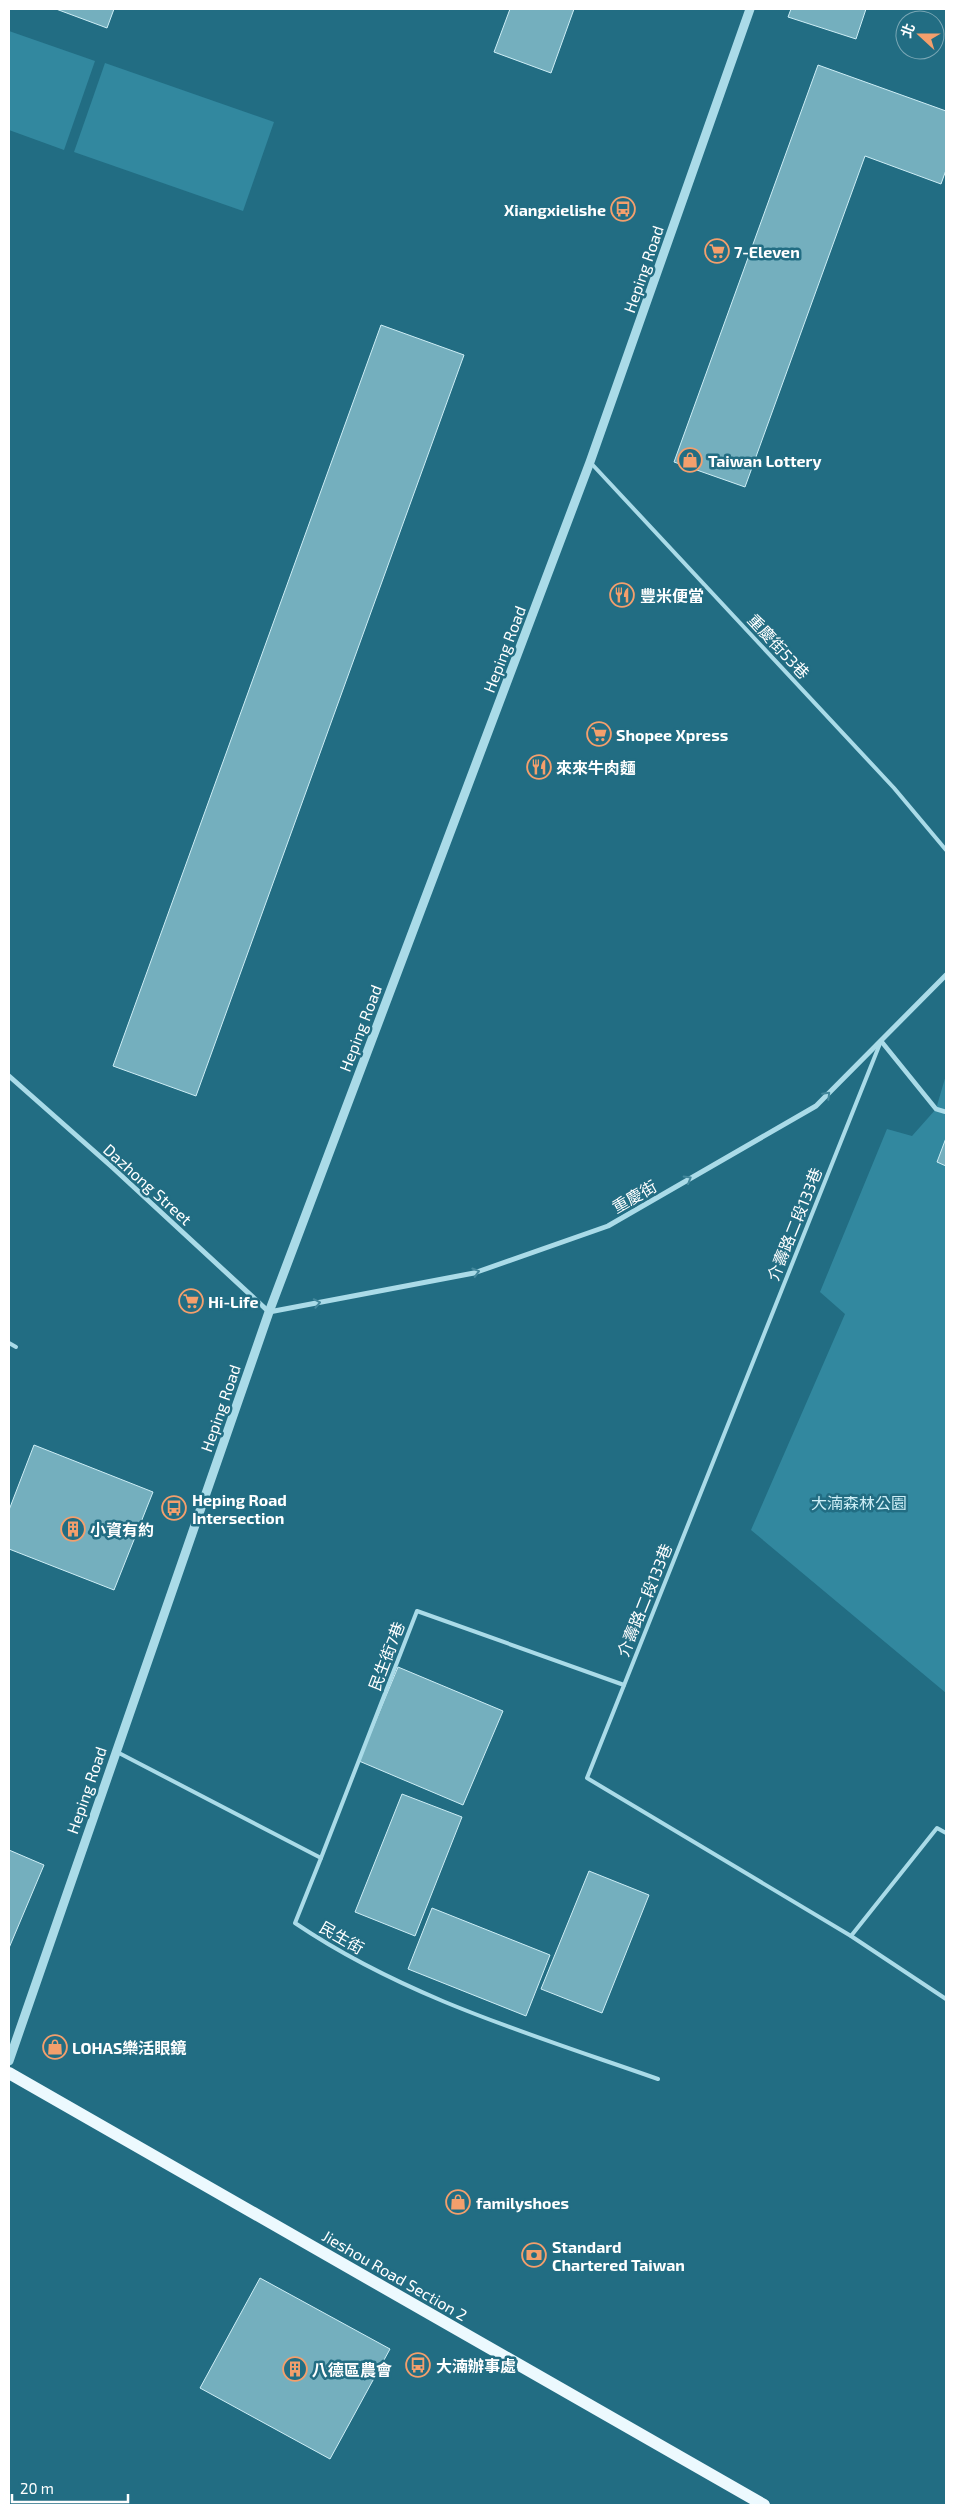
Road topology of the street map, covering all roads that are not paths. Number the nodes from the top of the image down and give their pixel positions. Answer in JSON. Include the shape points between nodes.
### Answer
{"nodes":[{"id":1,"x":750,"y":9,"type":"edge"},
{"id":2,"x":590,"y":462,"type":"junction"},
{"id":3,"x":946,"y":850,"type":"edge"},
{"id":4,"x":946,"y":975,"type":"edge"},
{"id":5,"x":881,"y":1040,"type":"junction"},
{"id":6,"x":9,"y":1076,"type":"edge"},
{"id":7,"x":946,"y":1112,"type":"edge"},
{"id":8,"x":269,"y":1312,"type":"junction"},
{"id":9,"x":9,"y":1343,"type":"edge"},
{"id":10,"x":16,"y":1347,"type":"dead end"},
{"id":11,"x":624,"y":1685,"type":"junction"},
{"id":12,"x":115,"y":1751,"type":"junction"},
{"id":13,"x":946,"y":1833,"type":"edge"},
{"id":14,"x":321,"y":1858,"type":"junction"},
{"id":15,"x":851,"y":1936,"type":"junction"},
{"id":16,"x":946,"y":1999,"type":"edge"},
{"id":17,"x":9,"y":2061,"type":"edge"},
{"id":18,"x":9,"y":2073,"type":"edge"},
{"id":19,"x":658,"y":2079,"type":"dead end"},
{"id":20,"x":764,"y":2505,"type":"edge"}],
"edges":[{"from":1,"to":2,"type":"street","name":"Heping Road"},
{"from":2,"to":3,"type":"lane","name":"重慶街53巷","via":[[894,788]]},
{"from":2,"to":8,"type":"street","name":"Heping Road"},
{"from":4,"to":5,"type":"street","name":"重慶街"},
{"from":5,"to":7,"type":"street","via":[[936,1109]]},
{"from":8,"to":5,"type":"street","name":"重慶街","one_way":true,"via":[[474,1273],[608,1226],[816,1106]]},
{"from":5,"to":11,"type":"lane","name":"介壽路二段133巷"},
{"from":6,"to":8,"type":"street","name":"Dazhong Street"},
{"from":8,"to":12,"type":"street","name":"Heping Road"},
{"from":9,"to":10,"type":"lane"},
{"from":11,"to":14,"type":"lane","name":"民生街7巷","via":[[417,1611]]},
{"from":11,"to":15,"type":"lane","name":"介壽路二段133巷","via":[[587,1778]]},
{"from":12,"to":14,"type":"lane"},
{"from":12,"to":17,"type":"street","name":"Heping Road"},
{"from":13,"to":15,"type":"lane","via":[[937,1828]]},
{"from":14,"to":19,"type":"lane","name":"民生街","via":[[295,1923],[335,1950],[449,2006]]},
{"from":15,"to":16,"type":"lane","name":"介壽路二段133巷"},
{"from":18,"to":20,"type":"main road","name":"Jieshou Road Section 2"}]}
